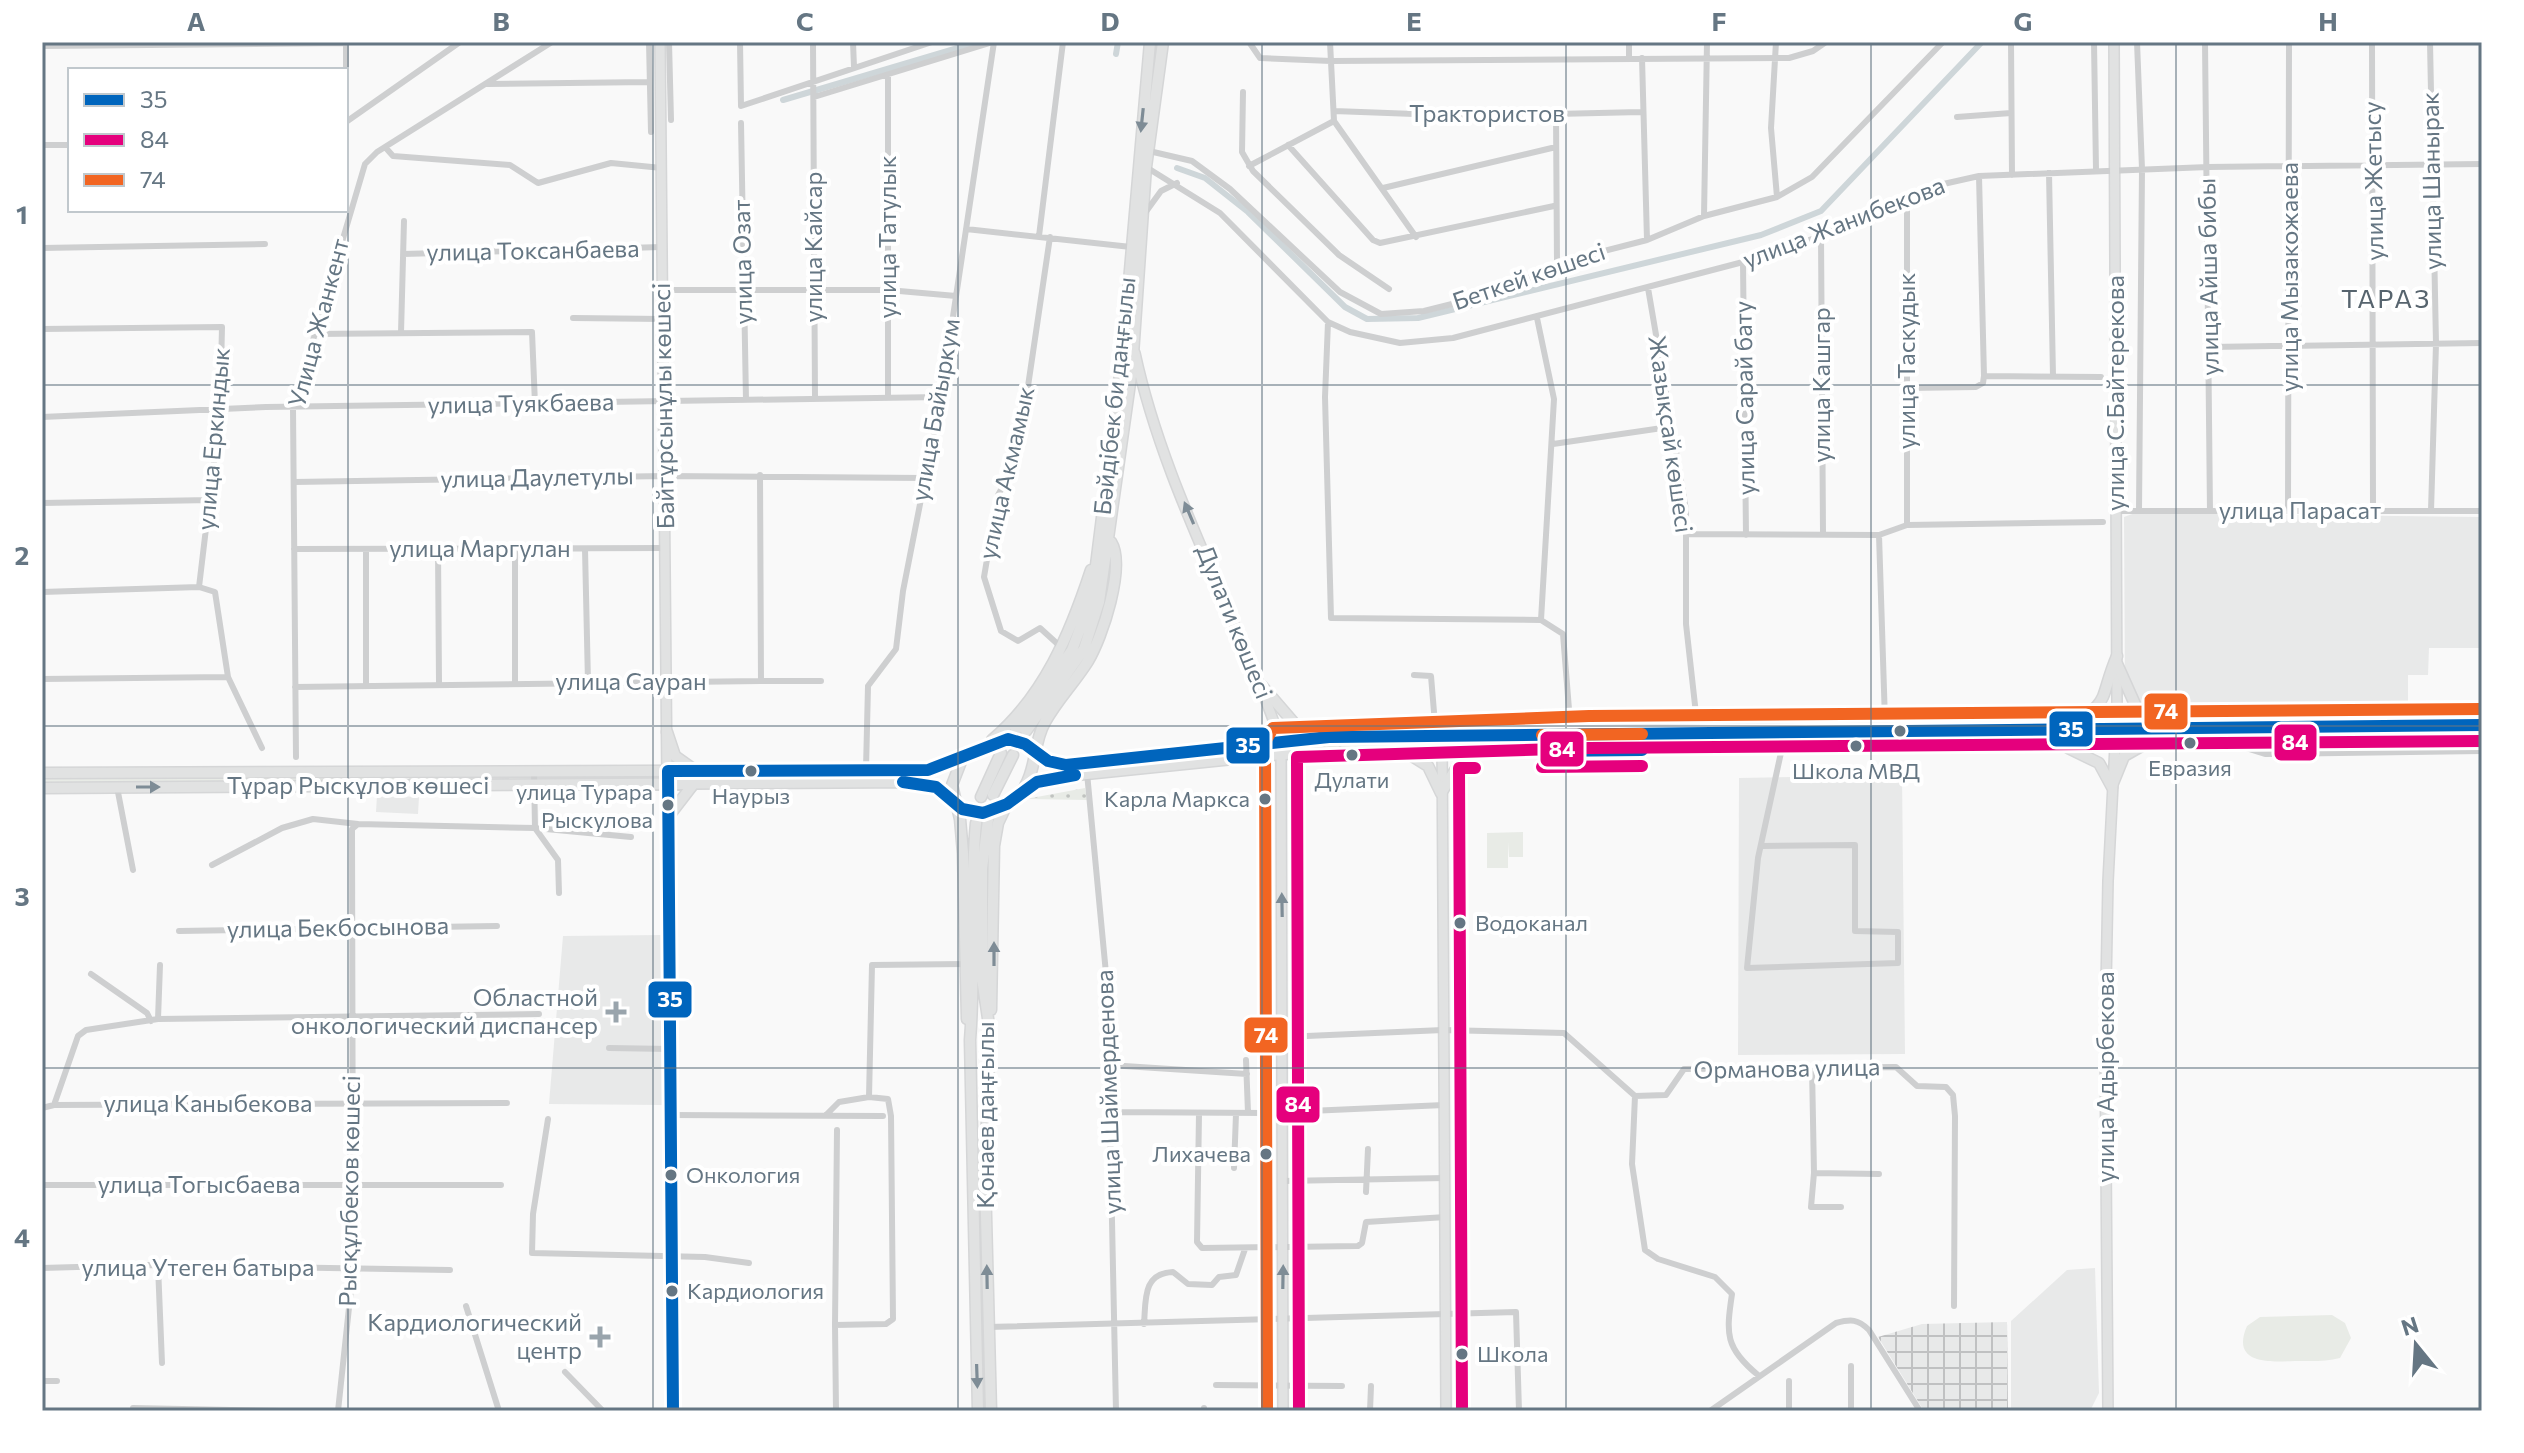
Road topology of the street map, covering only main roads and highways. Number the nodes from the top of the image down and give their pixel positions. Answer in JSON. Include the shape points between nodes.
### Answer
{"nodes":[{"id":1,"x":660,"y":42,"type":"edge"},
{"id":2,"x":1150,"y":42,"type":"edge"},
{"id":3,"x":1163,"y":42,"type":"edge"},
{"id":4,"x":2114,"y":42,"type":"edge"},
{"id":5,"x":1134,"y":350,"type":"junction"},
{"id":6,"x":1125,"y":412,"type":"junction"},
{"id":7,"x":1148,"y":416,"type":"junction"},
{"id":8,"x":1110,"y":540,"type":"junction"},
{"id":9,"x":1099,"y":546,"type":"junction"},
{"id":10,"x":2117,"y":660,"type":"junction"},
{"id":11,"x":1262,"y":686,"type":"junction"},
{"id":12,"x":2482,"y":725,"type":"edge"},
{"id":13,"x":2117,"y":728,"type":"junction"},
{"id":14,"x":2187,"y":728,"type":"junction"},
{"id":15,"x":2063,"y":729,"type":"junction"},
{"id":16,"x":667,"y":732,"type":"junction"},
{"id":17,"x":1803,"y":732,"type":"junction"},
{"id":18,"x":1442,"y":736,"type":"junction"},
{"id":19,"x":1329,"y":737,"type":"junction"},
{"id":20,"x":1281,"y":742,"type":"junction"},
{"id":21,"x":2482,"y":742,"type":"edge"},
{"id":22,"x":2146,"y":743,"type":"junction"},
{"id":23,"x":987,"y":744,"type":"junction"},
{"id":24,"x":2116,"y":744,"type":"junction"},
{"id":25,"x":2059,"y":745,"type":"junction"},
{"id":26,"x":1804,"y":748,"type":"junction"},
{"id":27,"x":1034,"y":751,"type":"junction"},
{"id":28,"x":1497,"y":752,"type":"junction"},
{"id":29,"x":1394,"y":753,"type":"junction"},
{"id":30,"x":1443,"y":753,"type":"junction"},
{"id":31,"x":1282,"y":754,"type":"junction"},
{"id":32,"x":962,"y":759,"type":"junction"},
{"id":33,"x":42,"y":773,"type":"edge"},
{"id":34,"x":405,"y":773,"type":"junction"},
{"id":35,"x":668,"y":776,"type":"junction"},
{"id":36,"x":696,"y":777,"type":"junction"},
{"id":37,"x":2113,"y":785,"type":"junction"},
{"id":38,"x":405,"y":786,"type":"junction"},
{"id":39,"x":42,"y":788,"type":"edge"},
{"id":40,"x":1023,"y":789,"type":"junction"},
{"id":41,"x":1441,"y":793,"type":"junction"},
{"id":42,"x":993,"y":795,"type":"dead end"},
{"id":43,"x":981,"y":797,"type":"dead end"},
{"id":44,"x":955,"y":801,"type":"junction"},
{"id":45,"x":1007,"y":804,"type":"junction"},
{"id":46,"x":668,"y":817,"type":"junction"},
{"id":47,"x":988,"y":820,"type":"dead end"},
{"id":48,"x":976,"y":823,"type":"dead end"},
{"id":49,"x":990,"y":1032,"type":"junction"},
{"id":50,"x":970,"y":1040,"type":"junction"},
{"id":51,"x":673,"y":1411,"type":"edge"},
{"id":52,"x":978,"y":1411,"type":"edge"},
{"id":53,"x":991,"y":1411,"type":"edge"},
{"id":54,"x":1283,"y":1411,"type":"edge"},
{"id":55,"x":1446,"y":1411,"type":"edge"},
{"id":56,"x":2108,"y":1411,"type":"edge"}],
"edges":[{"from":1,"to":16,"type":"main road","name":"Байтұрсынұлы көшесі"},
{"from":2,"to":9,"type":"main road","name":"Бәйдібек би даңғылы","one_way":true,"via":[[1123,350]]},
{"from":3,"to":5,"type":"main road","name":"Бәйдібек би даңғылы","via":[[1146,167]]},
{"from":4,"to":10,"type":"main road","name":"улица С.Байтерекова"},
{"from":5,"to":6,"type":"main road","name":"Бәйдібек би даңғылы"},
{"from":5,"to":7,"type":"main road","name":"Дулати көшесі"},
{"from":6,"to":7,"type":"main road"},
{"from":6,"to":8,"type":"main road","name":"Бәйдібек би даңғылы"},
{"from":11,"to":7,"type":"main road","name":"Дулати көшесі","one_way":true},
{"from":8,"to":9,"type":"main road","name":"Бәйдібек би даңғылы","via":[[1084,649],[1021,731],[1072,650],[1092,597]]},
{"from":8,"to":27,"type":"main road","via":[[1117,563],[1099,635],[1090,658],[1045,723]]},
{"from":9,"to":23,"type":"main road","via":[[1055,665],[1009,725]]},
{"from":10,"to":13,"type":"main road","name":"улица С.Байтерекова"},
{"from":10,"to":14,"type":"main road","via":[[2138,711]]},
{"from":10,"to":15,"type":"main road","via":[[2103,701],[2093,713]]},
{"from":11,"to":19,"type":"main road","via":[[1294,723]]},
{"from":11,"to":20,"type":"main road","name":"Дулати көшесі"},
{"from":12,"to":14,"type":"main road"},
{"from":13,"to":14,"type":"main road"},
{"from":13,"to":15,"type":"main road"},
{"from":13,"to":24,"type":"main road","name":"улица С.Байтерекова"},
{"from":15,"to":17,"type":"main road"},
{"from":16,"to":35,"type":"main road","name":"Байтұрсынұлы көшесі"},
{"from":16,"to":36,"type":"main road","via":[[675,756]]},
{"from":17,"to":18,"type":"main road","via":[[1589,727]]},
{"from":17,"to":26,"type":"main road"},
{"from":18,"to":19,"type":"main road"},
{"from":18,"to":30,"type":"main road"},
{"from":19,"to":20,"type":"main road"},
{"from":20,"to":27,"type":"main road","via":[[1066,765],[1046,763]]},
{"from":20,"to":31,"type":"main road","name":"Дулати көшесі"},
{"from":21,"to":22,"type":"main road"},
{"from":22,"to":24,"type":"main road"},
{"from":22,"to":37,"type":"main road","via":[[2124,756]]},
{"from":23,"to":27,"type":"main road","via":[[1011,739]]},
{"from":23,"to":32,"type":"main road"},
{"from":24,"to":25,"type":"main road"},
{"from":24,"to":37,"type":"main road","name":"улица Адырбекова"},
{"from":25,"to":26,"type":"main road"},
{"from":25,"to":37,"type":"main road","via":[[2099,763]]},
{"from":26,"to":28,"type":"main road"},
{"from":27,"to":40,"type":"main road","via":[[1033,773]]},
{"from":28,"to":30,"type":"main road"},
{"from":28,"to":41,"type":"main road","via":[[1464,760]]},
{"from":29,"to":30,"type":"main road"},
{"from":29,"to":31,"type":"main road"},
{"from":29,"to":41,"type":"main road","via":[[1422,761]]},
{"from":30,"to":41,"type":"main road"},
{"from":31,"to":40,"type":"main road","via":[[1087,773]]},
{"from":54,"to":31,"type":"main road","name":"Дулати көшесі","one_way":true},
{"from":32,"to":36,"type":"main road","via":[[928,770]]},
{"from":32,"to":44,"type":"main road","via":[[953,779]]},
{"from":33,"to":34,"type":"main road","name":"Тұрар Рыскұлов көшесі"},
{"from":34,"to":35,"type":"main road","name":"Тұрар Рыскұлов көшесі"},
{"from":34,"to":38,"type":"main road"},
{"from":35,"to":36,"type":"main road"},
{"from":35,"to":38,"type":"main road","name":"Тұрар Рыскұлов көшесі"},
{"from":35,"to":46,"type":"main road","name":"Байтұрсынұлы көшесі"},
{"from":36,"to":44,"type":"main road","via":[[913,782],[936,787]]},
{"from":36,"to":46,"type":"main road"},
{"from":37,"to":56,"type":"main road","name":"улица Адырбекова","via":[[2105,1040]]},
{"from":39,"to":38,"type":"main road","name":"Тұрар Рыскұлов көшесі","one_way":true},
{"from":40,"to":45,"type":"main road"},
{"from":41,"to":55,"type":"main road"},
{"from":42,"to":43,"type":"main road","via":[[1007,754]]},
{"from":44,"to":45,"type":"main road","via":[[968,812],[983,813]]},
{"from":44,"to":50,"type":"main road","via":[[963,853]]},
{"from":49,"to":45,"type":"main road","one_way":true,"via":[[994,846]]},
{"from":46,"to":51,"type":"main road","name":"Байтұрсынұлы көшесі"},
{"from":47,"to":49,"type":"main road","name":"Қонаев даңғылы","via":[[982,869],[982,978]]},
{"from":48,"to":50,"type":"main road"},
{"from":53,"to":49,"type":"main road","name":"Қонаев даңғылы","one_way":true,"via":[[985,1177]]},
{"from":50,"to":52,"type":"main road","one_way":true}]}
